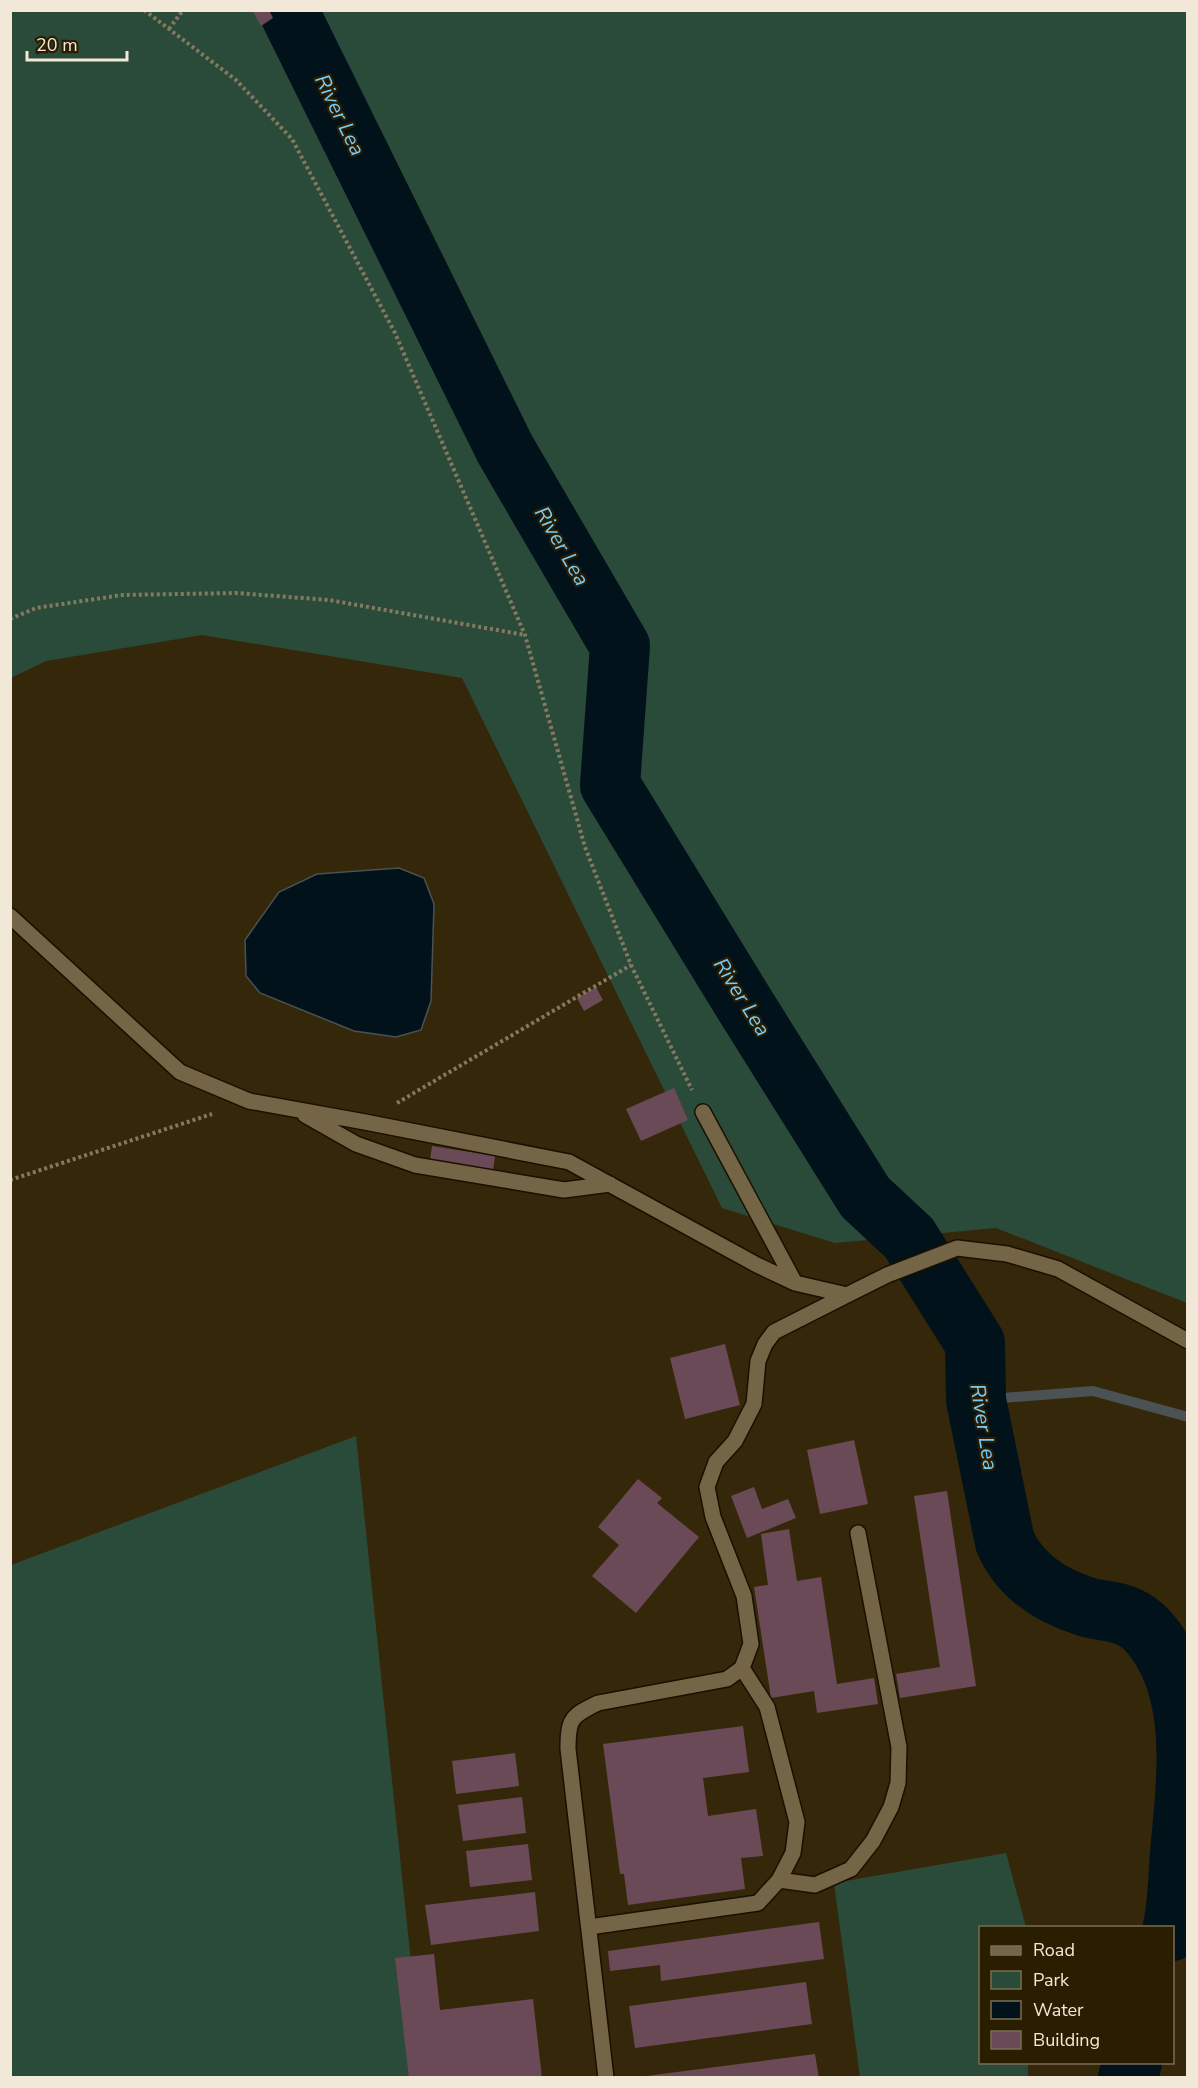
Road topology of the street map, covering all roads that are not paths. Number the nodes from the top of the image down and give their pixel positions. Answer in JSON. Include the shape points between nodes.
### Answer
{"nodes":[{"id":1,"x":10,"y":916,"type":"edge"},
{"id":2,"x":294,"y":1109,"type":"junction"},
{"id":3,"x":703,"y":1112,"type":"road end"},
{"id":4,"x":610,"y":1184,"type":"junction"},
{"id":5,"x":795,"y":1283,"type":"junction"},
{"id":6,"x":847,"y":1295,"type":"junction"},
{"id":7,"x":1188,"y":1341,"type":"edge"},
{"id":8,"x":858,"y":1533,"type":"dead end"},
{"id":9,"x":742,"y":1668,"type":"junction"},
{"id":10,"x":778,"y":1880,"type":"junction"},
{"id":11,"x":589,"y":1927,"type":"junction"},
{"id":12,"x":606,"y":2078,"type":"edge"}],
"edges":[{"from":1,"to":2,"type":"lane","via":[[180,1072],[249,1101]]},
{"from":2,"to":4,"type":"lane","via":[[569,1162]]},
{"from":2,"to":4,"type":"lane","via":[[356,1144],[415,1165],[564,1190]]},
{"from":3,"to":5,"type":"lane"},
{"from":4,"to":5,"type":"lane"},
{"from":5,"to":6,"type":"lane"},
{"from":6,"to":7,"type":"lane","via":[[957,1248],[1007,1254],[1058,1269]]},
{"from":6,"to":9,"type":"lane","via":[[774,1332],[765,1344],[758,1362],[754,1404],[735,1441],[716,1462],[707,1487],[712,1517],[744,1596],[751,1644]]},
{"from":8,"to":10,"type":"lane","via":[[899,1747],[898,1783],[887,1816],[852,1869],[815,1885]]},
{"from":9,"to":10,"type":"lane","via":[[768,1707],[797,1822],[793,1853]]},
{"from":9,"to":11,"type":"lane","via":[[727,1679],[598,1703],[580,1712],[568,1727]]},
{"from":10,"to":11,"type":"lane","via":[[758,1903]]},
{"from":11,"to":12,"type":"lane"}]}
